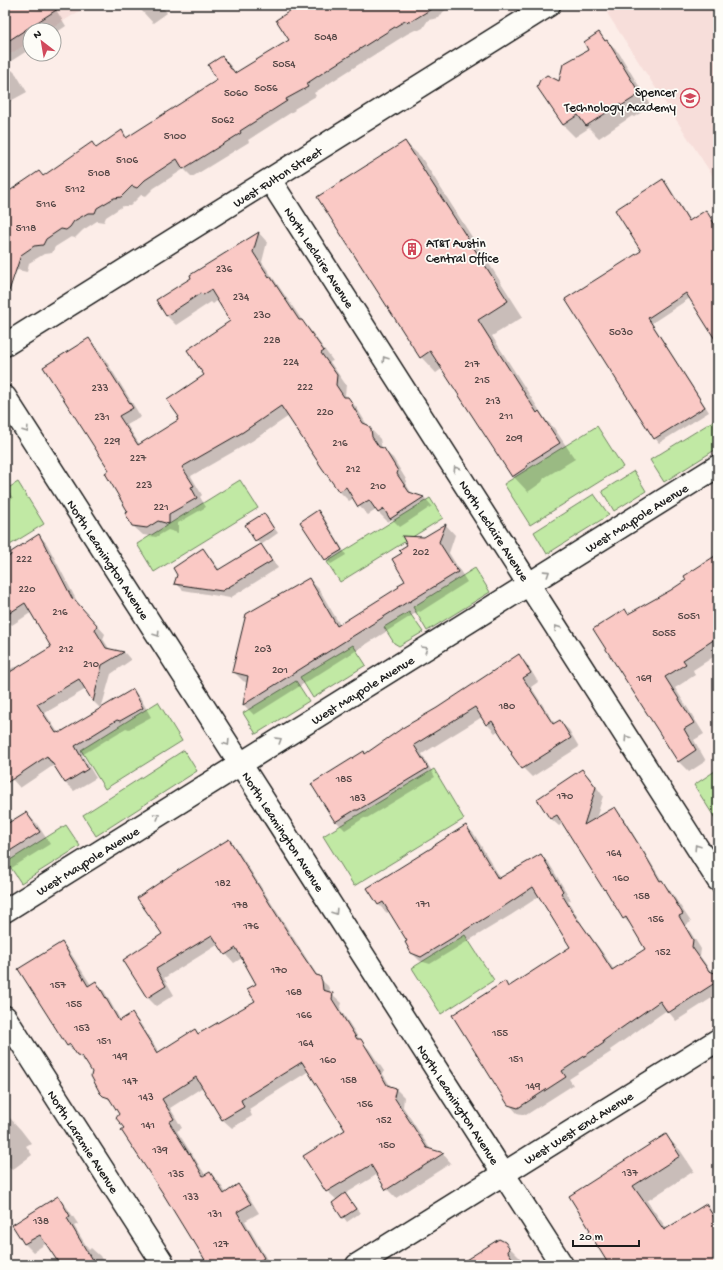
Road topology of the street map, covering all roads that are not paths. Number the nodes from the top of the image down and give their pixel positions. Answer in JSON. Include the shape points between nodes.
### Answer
{"nodes":[{"id":1,"x":549,"y":5,"type":"edge"},
{"id":2,"x":270,"y":180,"type":"junction"},
{"id":3,"x":5,"y":345,"type":"edge"},
{"id":4,"x":5,"y":398,"type":"edge"},
{"id":5,"x":718,"y":466,"type":"edge"},
{"id":6,"x":530,"y":584,"type":"junction"},
{"id":7,"x":240,"y":764,"type":"junction"},
{"id":8,"x":718,"y":880,"type":"edge"},
{"id":9,"x":5,"y":911,"type":"edge"},
{"id":10,"x":5,"y":1017,"type":"edge"},
{"id":11,"x":718,"y":1040,"type":"edge"},
{"id":12,"x":504,"y":1174,"type":"junction"},
{"id":13,"x":164,"y":1265,"type":"edge"},
{"id":14,"x":357,"y":1265,"type":"edge"},
{"id":15,"x":562,"y":1265,"type":"edge"}],
"edges":[{"from":1,"to":2,"type":"street","name":"West Fulton Street"},
{"from":2,"to":3,"type":"street","name":"West Fulton Street"},
{"from":6,"to":2,"type":"street","name":"North Leclaire Avenue","one_way":true},
{"from":4,"to":7,"type":"street","name":"North Leamington Avenue","one_way":true},
{"from":6,"to":5,"type":"street","name":"West Maypole Avenue","one_way":true},
{"from":7,"to":6,"type":"street","name":"West Maypole Avenue","one_way":true},
{"from":8,"to":6,"type":"street","name":"North Leclaire Avenue","one_way":true},
{"from":9,"to":7,"type":"street","name":"West Maypole Avenue","one_way":true},
{"from":7,"to":12,"type":"street","name":"North Leamington Avenue","one_way":true},
{"from":10,"to":13,"type":"street","name":"North Laramie Avenue"},
{"from":11,"to":12,"type":"street","name":"West West End Avenue"},
{"from":12,"to":14,"type":"street","name":"West West End Avenue"},
{"from":12,"to":15,"type":"street","name":"North Leamington Avenue"}]}
